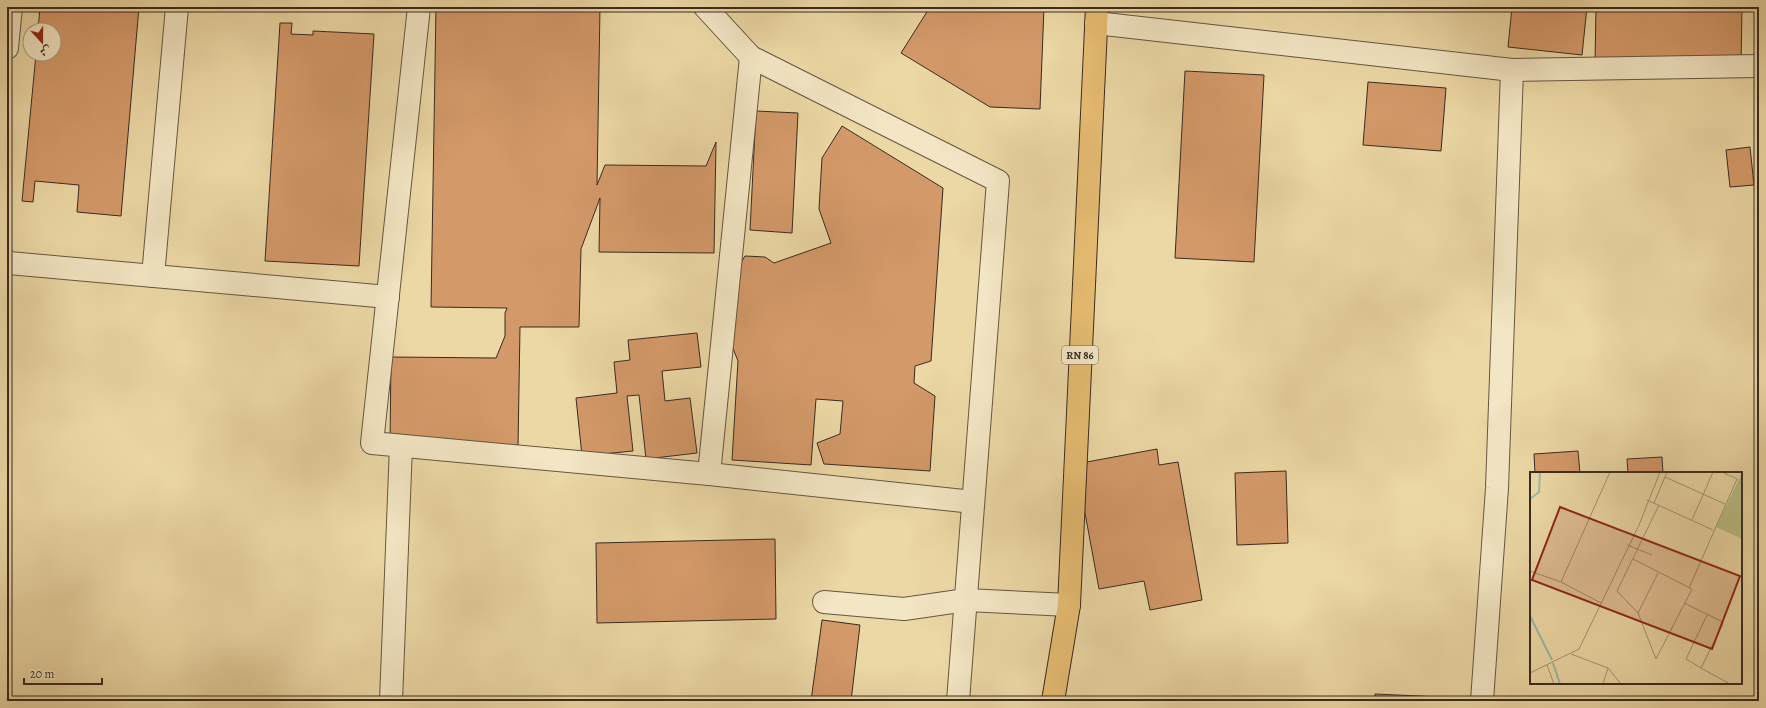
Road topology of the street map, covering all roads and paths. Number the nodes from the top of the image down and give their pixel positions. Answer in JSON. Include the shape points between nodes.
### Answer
{"nodes":[{"id":1,"x":11,"y":7,"type":"edge"},
{"id":2,"x":177,"y":7,"type":"edge"},
{"id":3,"x":419,"y":7,"type":"edge"},
{"id":4,"x":705,"y":7,"type":"edge"},
{"id":5,"x":1096,"y":15,"type":"edge"},
{"id":6,"x":7,"y":48,"type":"edge"},
{"id":7,"x":751,"y":57,"type":"junction"},
{"id":8,"x":1759,"y":66,"type":"edge"},
{"id":9,"x":1512,"y":70,"type":"junction"},
{"id":10,"x":7,"y":260,"type":"edge"},
{"id":11,"x":153,"y":276,"type":"junction"},
{"id":12,"x":388,"y":297,"type":"junction"},
{"id":13,"x":401,"y":446,"type":"junction"},
{"id":14,"x":709,"y":474,"type":"junction"},
{"id":15,"x":974,"y":502,"type":"junction"},
{"id":16,"x":966,"y":600,"type":"junction"},
{"id":17,"x":824,"y":602,"type":"dead end"},
{"id":18,"x":1069,"y":604,"type":"junction"},
{"id":19,"x":391,"y":701,"type":"edge"},
{"id":20,"x":958,"y":701,"type":"edge"},
{"id":21,"x":1053,"y":701,"type":"edge"},
{"id":22,"x":1482,"y":701,"type":"edge"}],
"edges":[{"from":1,"to":6,"type":"street"},
{"from":2,"to":11,"type":"street"},
{"from":3,"to":12,"type":"street"},
{"from":4,"to":7,"type":"street"},
{"from":5,"to":9,"type":"street"},
{"from":5,"to":18,"type":"main road","number":"RN 86"},
{"from":7,"to":14,"type":"street"},
{"from":7,"to":15,"type":"street","via":[[998,181]]},
{"from":8,"to":9,"type":"street"},
{"from":9,"to":22,"type":"street","via":[[1496,488]]},
{"from":10,"to":11,"type":"street","via":[[9,263]]},
{"from":11,"to":12,"type":"street"},
{"from":12,"to":13,"type":"street","via":[[372,443]]},
{"from":13,"to":14,"type":"street"},
{"from":13,"to":19,"type":"street"},
{"from":14,"to":15,"type":"street"},
{"from":15,"to":16,"type":"street"},
{"from":16,"to":17,"type":"street","via":[[904,609]]},
{"from":16,"to":18,"type":"street"},
{"from":16,"to":20,"type":"street"},
{"from":18,"to":21,"type":"main road","number":"RN 86"}]}
